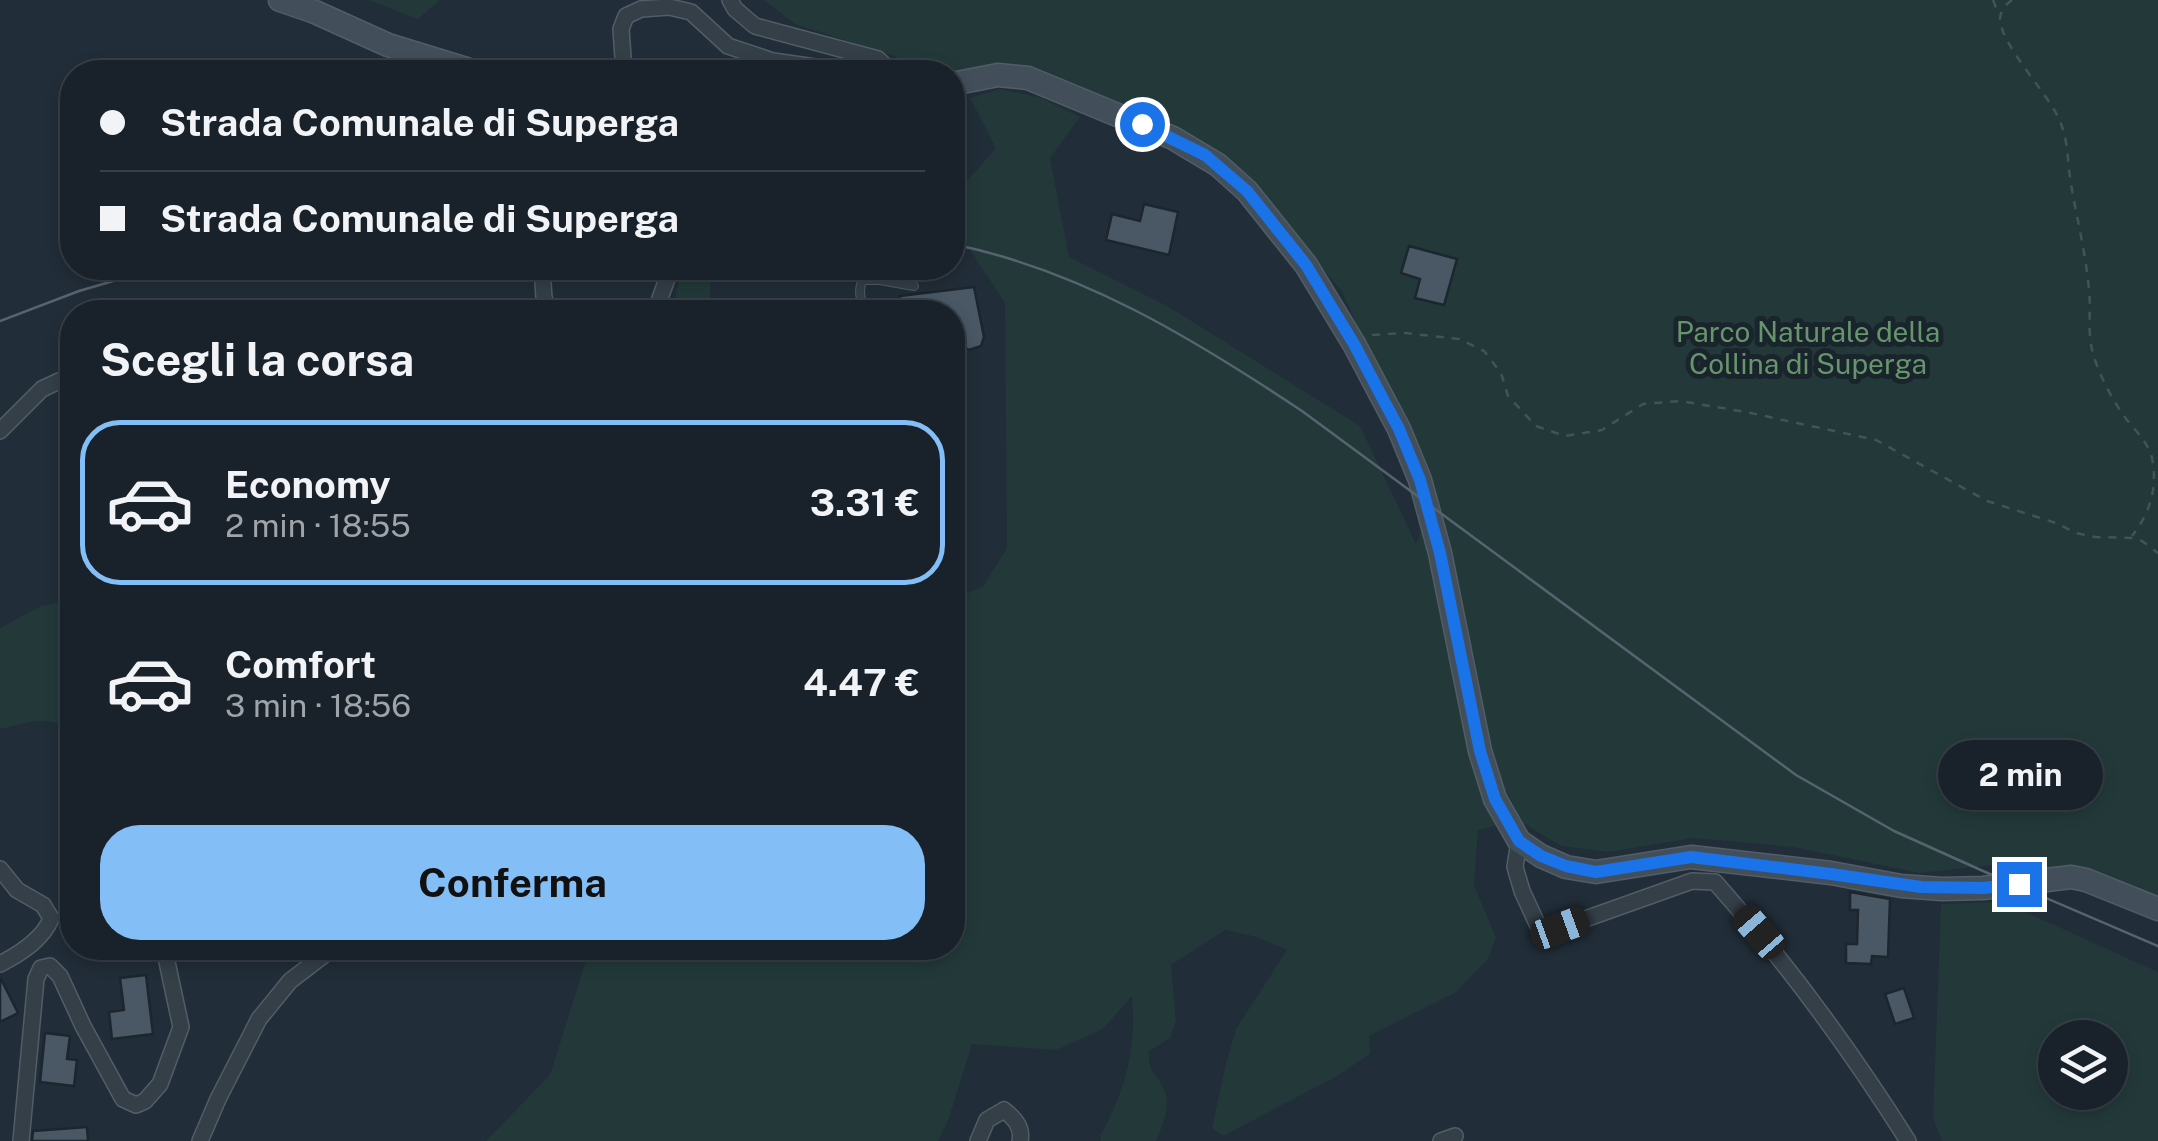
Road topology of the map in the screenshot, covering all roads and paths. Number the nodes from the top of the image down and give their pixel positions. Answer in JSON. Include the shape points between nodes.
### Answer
{"nodes":[{"id":1,"x":280,"y":0,"type":"edge"},
{"id":2,"x":730,"y":0,"type":"edge"},
{"id":3,"x":1993,"y":0,"type":"edge"},
{"id":4,"x":2012,"y":0,"type":"edge"},
{"id":5,"x":2000,"y":16,"type":"junction"},
{"id":6,"x":437,"y":60,"type":"edge"},
{"id":7,"x":623,"y":60,"type":"edge"},
{"id":8,"x":770,"y":60,"type":"edge"},
{"id":9,"x":879,"y":60,"type":"edge"},
{"id":10,"x":965,"y":81,"type":"edge"},
{"id":11,"x":880,"y":280,"type":"edge"},
{"id":12,"x":914,"y":286,"type":"dead end"},
{"id":13,"x":1354,"y":344,"type":"junction"},
{"id":14,"x":59,"y":381,"type":"dead end"},
{"id":15,"x":0,"y":432,"type":"edge"},
{"id":16,"x":2131,"y":538,"type":"junction"},
{"id":17,"x":2158,"y":553,"type":"edge"},
{"id":18,"x":1519,"y":841,"type":"junction"},
{"id":19,"x":0,"y":869,"type":"edge"},
{"id":20,"x":2158,"y":910,"type":"edge"},
{"id":21,"x":167,"y":960,"type":"edge"},
{"id":22,"x":318,"y":960,"type":"edge"},
{"id":23,"x":1,"y":962,"type":"edge"},
{"id":24,"x":22,"y":1141,"type":"edge"},
{"id":25,"x":200,"y":1141,"type":"edge"},
{"id":26,"x":978,"y":1141,"type":"edge"},
{"id":27,"x":1020,"y":1141,"type":"edge"},
{"id":28,"x":1908,"y":1141,"type":"edge"}],
"edges":[{"from":1,"to":6,"type":"street"},
{"from":2,"to":9,"type":"street","via":[[755,26]]},
{"from":3,"to":5,"type":"path"},
{"from":4,"to":5,"type":"path"},
{"from":5,"to":16,"type":"path","via":[[2066,138],[2090,293],[2091,347],[2106,385],[2152,458],[2150,507]]},
{"from":7,"to":8,"type":"street","via":[[626,16],[669,7],[691,12],[728,46]]},
{"from":10,"to":13,"type":"street","via":[[1028,78],[1205,155],[1275,224]]},
{"from":11,"to":12,"type":"lane"},
{"from":13,"to":16,"type":"path","via":[[1367,335],[1405,333],[1459,339],[1484,351],[1508,396],[1536,426],[1565,436],[1602,430],[1643,404],[1680,401],[1746,412],[1876,440],[1987,501],[2076,533]]},
{"from":13,"to":18,"type":"street","via":[[1420,480],[1480,751],[1495,799]]},
{"from":14,"to":15,"type":"street","via":[[42,389]]},
{"from":16,"to":17,"type":"path"},
{"from":18,"to":20,"type":"street","via":[[1541,856],[1596,872],[1691,857],[1942,889],[2071,877]]},
{"from":18,"to":28,"type":"street","via":[[1515,866],[1522,891],[1539,928],[1547,930],[1692,881],[1715,882],[1821,1011]]},
{"from":19,"to":23,"type":"street","via":[[51,918],[48,929]]},
{"from":21,"to":24,"type":"street","via":[[181,1026],[160,1084],[136,1104],[122,1099],[60,976],[50,966],[41,968]]},
{"from":22,"to":25,"type":"street","via":[[259,1019]]},
{"from":26,"to":27,"type":"street","via":[[988,1120],[1004,1110],[1015,1119]]}]}
